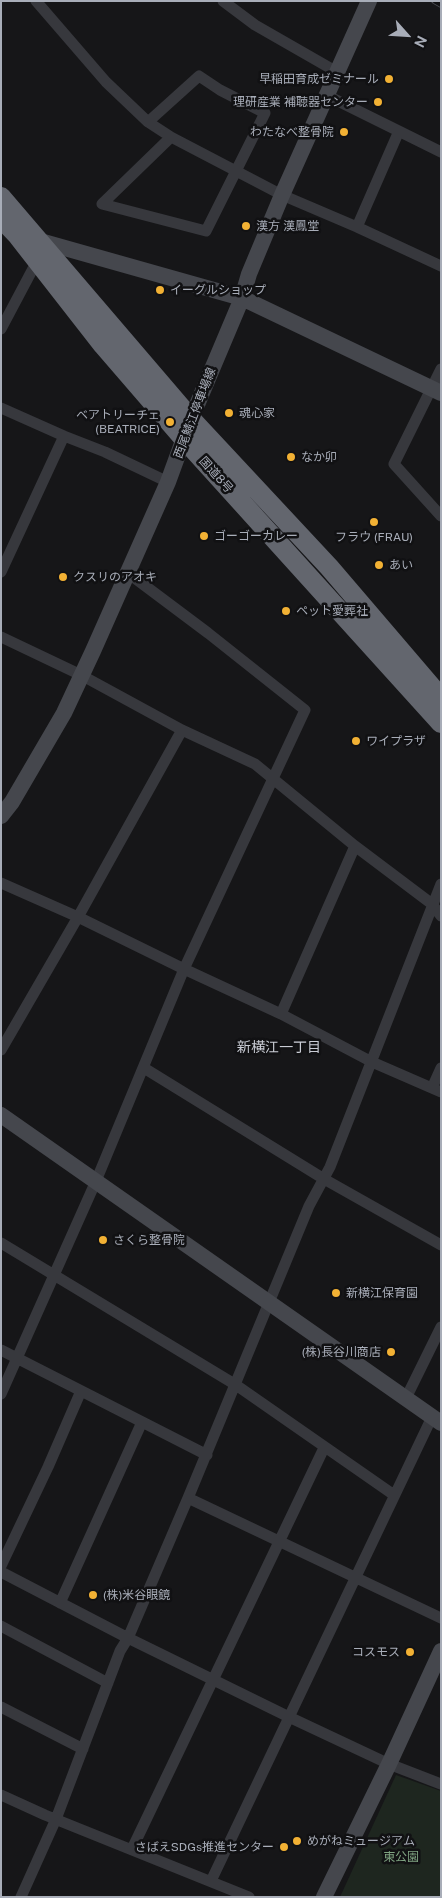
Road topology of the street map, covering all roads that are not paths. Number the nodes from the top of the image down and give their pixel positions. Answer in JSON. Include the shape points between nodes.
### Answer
{"nodes":[{"id":1,"x":36,"y":1,"type":"edge"},
{"id":2,"x":223,"y":1,"type":"edge"},
{"id":3,"x":369,"y":1,"type":"edge"},
{"id":4,"x":337,"y":72,"type":"junction"},
{"id":5,"x":328,"y":96,"type":"junction"},
{"id":6,"x":148,"y":122,"type":"junction"},
{"id":7,"x":399,"y":131,"type":"junction"},
{"id":8,"x":171,"y":137,"type":"junction"},
{"id":9,"x":441,"y":152,"type":"edge"},
{"id":10,"x":234,"y":171,"type":"junction"},
{"id":11,"x":282,"y":195,"type":"junction"},
{"id":12,"x":1,"y":197,"type":"edge"},
{"id":13,"x":1,"y":218,"type":"edge"},
{"id":14,"x":357,"y":227,"type":"junction"},
{"id":15,"x":10,"y":234,"type":"edge"},
{"id":16,"x":40,"y":241,"type":"junction"},
{"id":17,"x":37,"y":261,"type":"junction"},
{"id":18,"x":441,"y":266,"type":"edge"},
{"id":19,"x":242,"y":298,"type":"junction"},
{"id":20,"x":2,"y":324,"type":"edge"},
{"id":21,"x":441,"y":368,"type":"edge"},
{"id":22,"x":436,"y":391,"type":"edge"},
{"id":23,"x":1,"y":408,"type":"edge"},
{"id":24,"x":191,"y":420,"type":"junction"},
{"id":25,"x":64,"y":436,"type":"junction"},
{"id":26,"x":185,"y":440,"type":"junction"},
{"id":27,"x":168,"y":482,"type":"junction"},
{"id":28,"x":441,"y":516,"type":"edge"},
{"id":29,"x":1,"y":572,"type":"edge"},
{"id":30,"x":128,"y":572,"type":"junction"},
{"id":31,"x":1,"y":637,"type":"edge"},
{"id":32,"x":81,"y":675,"type":"junction"},
{"id":33,"x":441,"y":698,"type":"edge"},
{"id":34,"x":441,"y":723,"type":"edge"},
{"id":35,"x":182,"y":730,"type":"junction"},
{"id":36,"x":272,"y":778,"type":"junction"},
{"id":37,"x":1,"y":816,"type":"edge"},
{"id":38,"x":355,"y":846,"type":"junction"},
{"id":39,"x":1,"y":883,"type":"edge"},
{"id":40,"x":441,"y":884,"type":"edge"},
{"id":41,"x":432,"y":904,"type":"junction"},
{"id":42,"x":441,"y":916,"type":"edge"},
{"id":43,"x":78,"y":917,"type":"junction"},
{"id":44,"x":184,"y":969,"type":"junction"},
{"id":45,"x":281,"y":1014,"type":"junction"},
{"id":46,"x":1,"y":1050,"type":"edge"},
{"id":47,"x":372,"y":1062,"type":"junction"},
{"id":48,"x":144,"y":1068,"type":"junction"},
{"id":49,"x":441,"y":1068,"type":"edge"},
{"id":50,"x":436,"y":1090,"type":"edge"},
{"id":51,"x":1,"y":1115,"type":"edge"},
{"id":52,"x":324,"y":1179,"type":"junction"},
{"id":53,"x":96,"y":1181,"type":"junction"},
{"id":54,"x":1,"y":1243,"type":"edge"},
{"id":55,"x":441,"y":1245,"type":"edge"},
{"id":56,"x":54,"y":1274,"type":"junction"},
{"id":57,"x":270,"y":1302,"type":"junction"},
{"id":58,"x":441,"y":1327,"type":"edge"},
{"id":59,"x":1,"y":1350,"type":"edge"},
{"id":60,"x":17,"y":1357,"type":"junction"},
{"id":61,"x":236,"y":1385,"type":"junction"},
{"id":62,"x":81,"y":1391,"type":"junction"},
{"id":63,"x":1,"y":1394,"type":"edge"},
{"id":64,"x":406,"y":1398,"type":"junction"},
{"id":65,"x":436,"y":1420,"type":"edge"},
{"id":66,"x":142,"y":1422,"type":"junction"},
{"id":67,"x":324,"y":1448,"type":"junction"},
{"id":68,"x":207,"y":1454,"type":"junction"},
{"id":69,"x":394,"y":1495,"type":"junction"},
{"id":70,"x":188,"y":1498,"type":"junction"},
{"id":71,"x":281,"y":1540,"type":"junction"},
{"id":72,"x":1,"y":1566,"type":"edge"},
{"id":73,"x":1,"y":1572,"type":"edge"},
{"id":74,"x":356,"y":1577,"type":"junction"},
{"id":75,"x":60,"y":1603,"type":"junction"},
{"id":76,"x":441,"y":1618,"type":"edge"},
{"id":77,"x":1,"y":1626,"type":"edge"},
{"id":78,"x":128,"y":1638,"type":"junction"},
{"id":79,"x":441,"y":1651,"type":"edge"},
{"id":80,"x":214,"y":1680,"type":"junction"},
{"id":81,"x":108,"y":1683,"type":"junction"},
{"id":82,"x":1,"y":1707,"type":"edge"},
{"id":83,"x":289,"y":1717,"type":"junction"},
{"id":84,"x":84,"y":1750,"type":"junction"},
{"id":85,"x":389,"y":1764,"type":"junction"},
{"id":86,"x":441,"y":1784,"type":"edge"},
{"id":87,"x":1,"y":1795,"type":"edge"},
{"id":88,"x":56,"y":1819,"type":"junction"},
{"id":89,"x":132,"y":1849,"type":"junction"},
{"id":90,"x":211,"y":1881,"type":"junction"},
{"id":91,"x":21,"y":1897,"type":"edge"},
{"id":92,"x":249,"y":1897,"type":"edge"},
{"id":93,"x":324,"y":1897,"type":"edge"}],
"edges":[{"from":1,"to":6,"type":"street","via":[[106,82]]},
{"from":2,"to":4,"type":"street","via":[[255,25]]},
{"from":3,"to":4,"type":"street","name":"西尾鯖江停車場線"},
{"from":4,"to":5,"type":"street","name":"西尾鯖江停車場線"},
{"from":5,"to":7,"type":"street"},
{"from":5,"to":11,"type":"street","name":"西尾鯖江停車場線"},
{"from":6,"to":8,"type":"street"},
{"from":6,"to":10,"type":"street","via":[[199,76],[264,113]]},
{"from":7,"to":9,"type":"street"},
{"from":7,"to":14,"type":"street"},
{"from":8,"to":10,"type":"street"},
{"from":8,"to":10,"type":"street","via":[[102,204],[206,231]]},
{"from":10,"to":11,"type":"street"},
{"from":11,"to":14,"type":"street"},
{"from":11,"to":19,"type":"street","name":"西尾鯖江停車場線","via":[[248,274]]},
{"from":12,"to":16,"type":"highway","name":"国道8号"},
{"from":13,"to":15,"type":"highway","name":"国道8号"},
{"from":14,"to":18,"type":"street"},
{"from":15,"to":17,"type":"highway","name":"国道8号"},
{"from":16,"to":19,"type":"street"},
{"from":16,"to":24,"type":"highway","name":"国道8号"},
{"from":17,"to":20,"type":"street"},
{"from":17,"to":26,"type":"highway","name":"国道8号","via":[[103,345]]},
{"from":19,"to":22,"type":"street"},
{"from":19,"to":24,"type":"street","name":"西尾鯖江停車場線"},
{"from":21,"to":22,"type":"street"},
{"from":22,"to":28,"type":"street","via":[[394,464]]},
{"from":23,"to":25,"type":"street"},
{"from":24,"to":26,"type":"street","name":"西尾鯖江停車場線"},
{"from":24,"to":33,"type":"highway","name":"国道8号","via":[[329,567]]},
{"from":25,"to":27,"type":"street"},
{"from":25,"to":29,"type":"street"},
{"from":26,"to":27,"type":"street","name":"西尾鯖江停車場線"},
{"from":26,"to":34,"type":"highway","name":"国道8号"},
{"from":27,"to":30,"type":"street","name":"西尾鯖江停車場線"},
{"from":30,"to":32,"type":"street","name":"西尾鯖江停車場線"},
{"from":30,"to":36,"type":"street","via":[[305,710]]},
{"from":31,"to":32,"type":"street"},
{"from":32,"to":35,"type":"street"},
{"from":32,"to":37,"type":"street","name":"西尾鯖江停車場線","via":[[64,713]]},
{"from":35,"to":36,"type":"street","via":[[255,764]]},
{"from":35,"to":43,"type":"street"},
{"from":36,"to":38,"type":"street"},
{"from":36,"to":44,"type":"street"},
{"from":38,"to":41,"type":"street"},
{"from":38,"to":45,"type":"street"},
{"from":39,"to":43,"type":"street"},
{"from":40,"to":41,"type":"street"},
{"from":41,"to":42,"type":"street"},
{"from":41,"to":47,"type":"street"},
{"from":43,"to":44,"type":"street"},
{"from":43,"to":46,"type":"street"},
{"from":44,"to":45,"type":"street"},
{"from":44,"to":48,"type":"street"},
{"from":45,"to":47,"type":"street"},
{"from":47,"to":50,"type":"street"},
{"from":47,"to":52,"type":"street"},
{"from":48,"to":52,"type":"street"},
{"from":48,"to":53,"type":"street"},
{"from":49,"to":50,"type":"street"},
{"from":51,"to":53,"type":"street"},
{"from":52,"to":55,"type":"street"},
{"from":52,"to":57,"type":"street","via":[[309,1206]]},
{"from":53,"to":56,"type":"street"},
{"from":53,"to":57,"type":"street"},
{"from":54,"to":56,"type":"street"},
{"from":56,"to":60,"type":"street"},
{"from":56,"to":61,"type":"street"},
{"from":57,"to":61,"type":"street"},
{"from":57,"to":64,"type":"street"},
{"from":58,"to":64,"type":"street"},
{"from":59,"to":60,"type":"street"},
{"from":60,"to":62,"type":"street"},
{"from":60,"to":63,"type":"street"},
{"from":61,"to":67,"type":"street"},
{"from":61,"to":68,"type":"street"},
{"from":62,"to":66,"type":"street"},
{"from":62,"to":72,"type":"street"},
{"from":64,"to":65,"type":"street"},
{"from":65,"to":69,"type":"street"},
{"from":66,"to":68,"type":"street"},
{"from":66,"to":75,"type":"street"},
{"from":67,"to":69,"type":"street"},
{"from":67,"to":71,"type":"street"},
{"from":68,"to":70,"type":"street"},
{"from":69,"to":74,"type":"street"},
{"from":70,"to":71,"type":"street"},
{"from":70,"to":78,"type":"street"},
{"from":71,"to":74,"type":"street"},
{"from":71,"to":80,"type":"street"},
{"from":73,"to":75,"type":"street"},
{"from":74,"to":76,"type":"street"},
{"from":74,"to":83,"type":"street"},
{"from":75,"to":78,"type":"street"},
{"from":77,"to":81,"type":"street"},
{"from":78,"to":80,"type":"street"},
{"from":78,"to":81,"type":"street"},
{"from":79,"to":85,"type":"street"},
{"from":80,"to":83,"type":"street"},
{"from":80,"to":89,"type":"street"},
{"from":81,"to":84,"type":"street"},
{"from":82,"to":84,"type":"street"},
{"from":83,"to":85,"type":"street"},
{"from":83,"to":90,"type":"street"},
{"from":84,"to":88,"type":"street"},
{"from":85,"to":86,"type":"street"},
{"from":85,"to":93,"type":"street"},
{"from":87,"to":88,"type":"street"},
{"from":88,"to":89,"type":"street"},
{"from":88,"to":91,"type":"street"},
{"from":89,"to":90,"type":"street"},
{"from":90,"to":92,"type":"street"}]}
